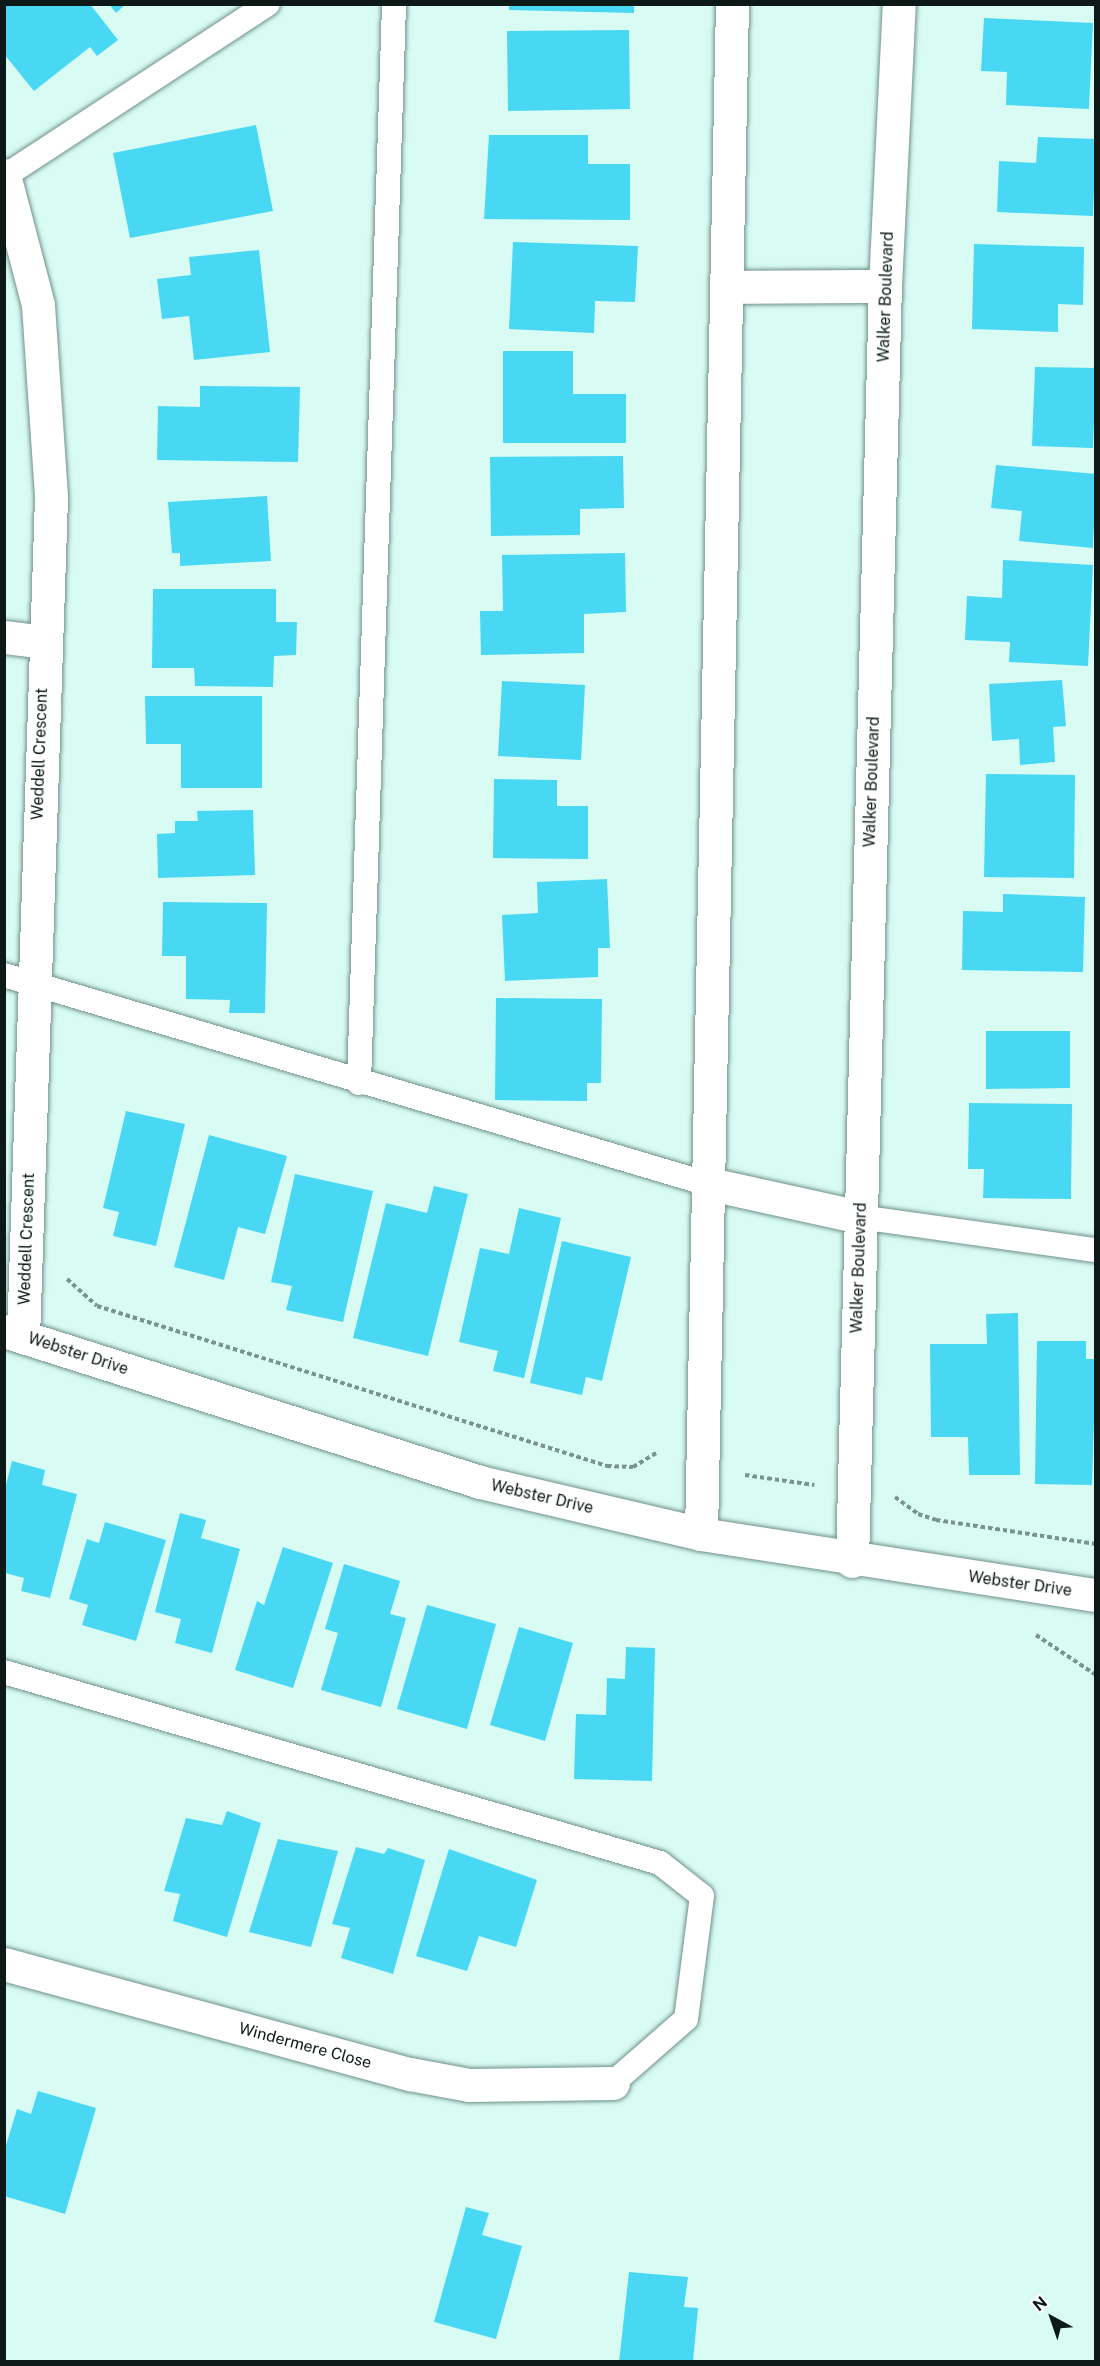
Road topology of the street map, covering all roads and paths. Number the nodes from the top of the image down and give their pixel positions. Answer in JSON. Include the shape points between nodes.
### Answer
{"nodes":[{"id":1,"x":268,"y":4,"type":"edge"},
{"id":2,"x":394,"y":4,"type":"edge"},
{"id":3,"x":732,"y":4,"type":"edge"},
{"id":4,"x":899,"y":4,"type":"edge"},
{"id":5,"x":5,"y":176,"type":"edge"},
{"id":6,"x":885,"y":286,"type":"junction"},
{"id":7,"x":726,"y":287,"type":"junction"},
{"id":8,"x":4,"y":637,"type":"edge"},
{"id":9,"x":44,"y":642,"type":"junction"},
{"id":10,"x":18,"y":977,"type":"edge"},
{"id":11,"x":359,"y":1083,"type":"junction"},
{"id":12,"x":705,"y":1183,"type":"junction"},
{"id":13,"x":861,"y":1216,"type":"junction"},
{"id":14,"x":1095,"y":1250,"type":"edge"},
{"id":15,"x":72,"y":1281,"type":"dead end"},
{"id":16,"x":14,"y":1334,"type":"edge"},
{"id":17,"x":658,"y":1452,"type":"dead end"},
{"id":18,"x":749,"y":1476,"type":"dead end"},
{"id":19,"x":801,"y":1483,"type":"dead end"},
{"id":20,"x":891,"y":1486,"type":"dead end"},
{"id":21,"x":701,"y":1534,"type":"junction"},
{"id":22,"x":1095,"y":1544,"type":"edge"},
{"id":23,"x":852,"y":1561,"type":"junction"},
{"id":24,"x":1095,"y":1595,"type":"edge"},
{"id":25,"x":1036,"y":1635,"type":"dead end"},
{"id":26,"x":4,"y":1672,"type":"edge"},
{"id":27,"x":1095,"y":1675,"type":"edge"},
{"id":28,"x":4,"y":1964,"type":"edge"},
{"id":29,"x":613,"y":2083,"type":"joint"}],
"edges":[{"from":1,"to":5,"type":"lane"},
{"from":2,"to":11,"type":"lane"},
{"from":3,"to":7,"type":"street"},
{"from":4,"to":6,"type":"street","name":"Walker Boulevard"},
{"from":5,"to":9,"type":"street","name":"Weddell Crescent","via":[[38,305],[48,386],[51,498]]},
{"from":6,"to":7,"type":"street"},
{"from":6,"to":13,"type":"street","name":"Walker Boulevard"},
{"from":7,"to":12,"type":"street"},
{"from":8,"to":9,"type":"street"},
{"from":9,"to":10,"type":"street","name":"Weddell Crescent"},
{"from":10,"to":11,"type":"lane"},
{"from":10,"to":16,"type":"street","name":"Weddell Crescent"},
{"from":11,"to":12,"type":"lane"},
{"from":12,"to":13,"type":"street"},
{"from":12,"to":21,"type":"street"},
{"from":13,"to":14,"type":"lane"},
{"from":13,"to":23,"type":"street","name":"Walker Boulevard"},
{"from":15,"to":17,"type":"path","via":[[97,1306],[607,1466],[633,1467]]},
{"from":16,"to":21,"type":"street","name":"Webster Drive","via":[[480,1482]]},
{"from":18,"to":19,"type":"path"},
{"from":20,"to":22,"type":"path","via":[[905,1507],[936,1520]]},
{"from":21,"to":23,"type":"street","name":"Webster Drive"},
{"from":23,"to":24,"type":"street","name":"Webster Drive"},
{"from":25,"to":27,"type":"path"},
{"from":26,"to":29,"type":"lane","via":[[660,1863],[702,1896],[686,2019]]},
{"from":28,"to":29,"type":"street","name":"Windermere Close","via":[[410,2074],[470,2085]]}]}
